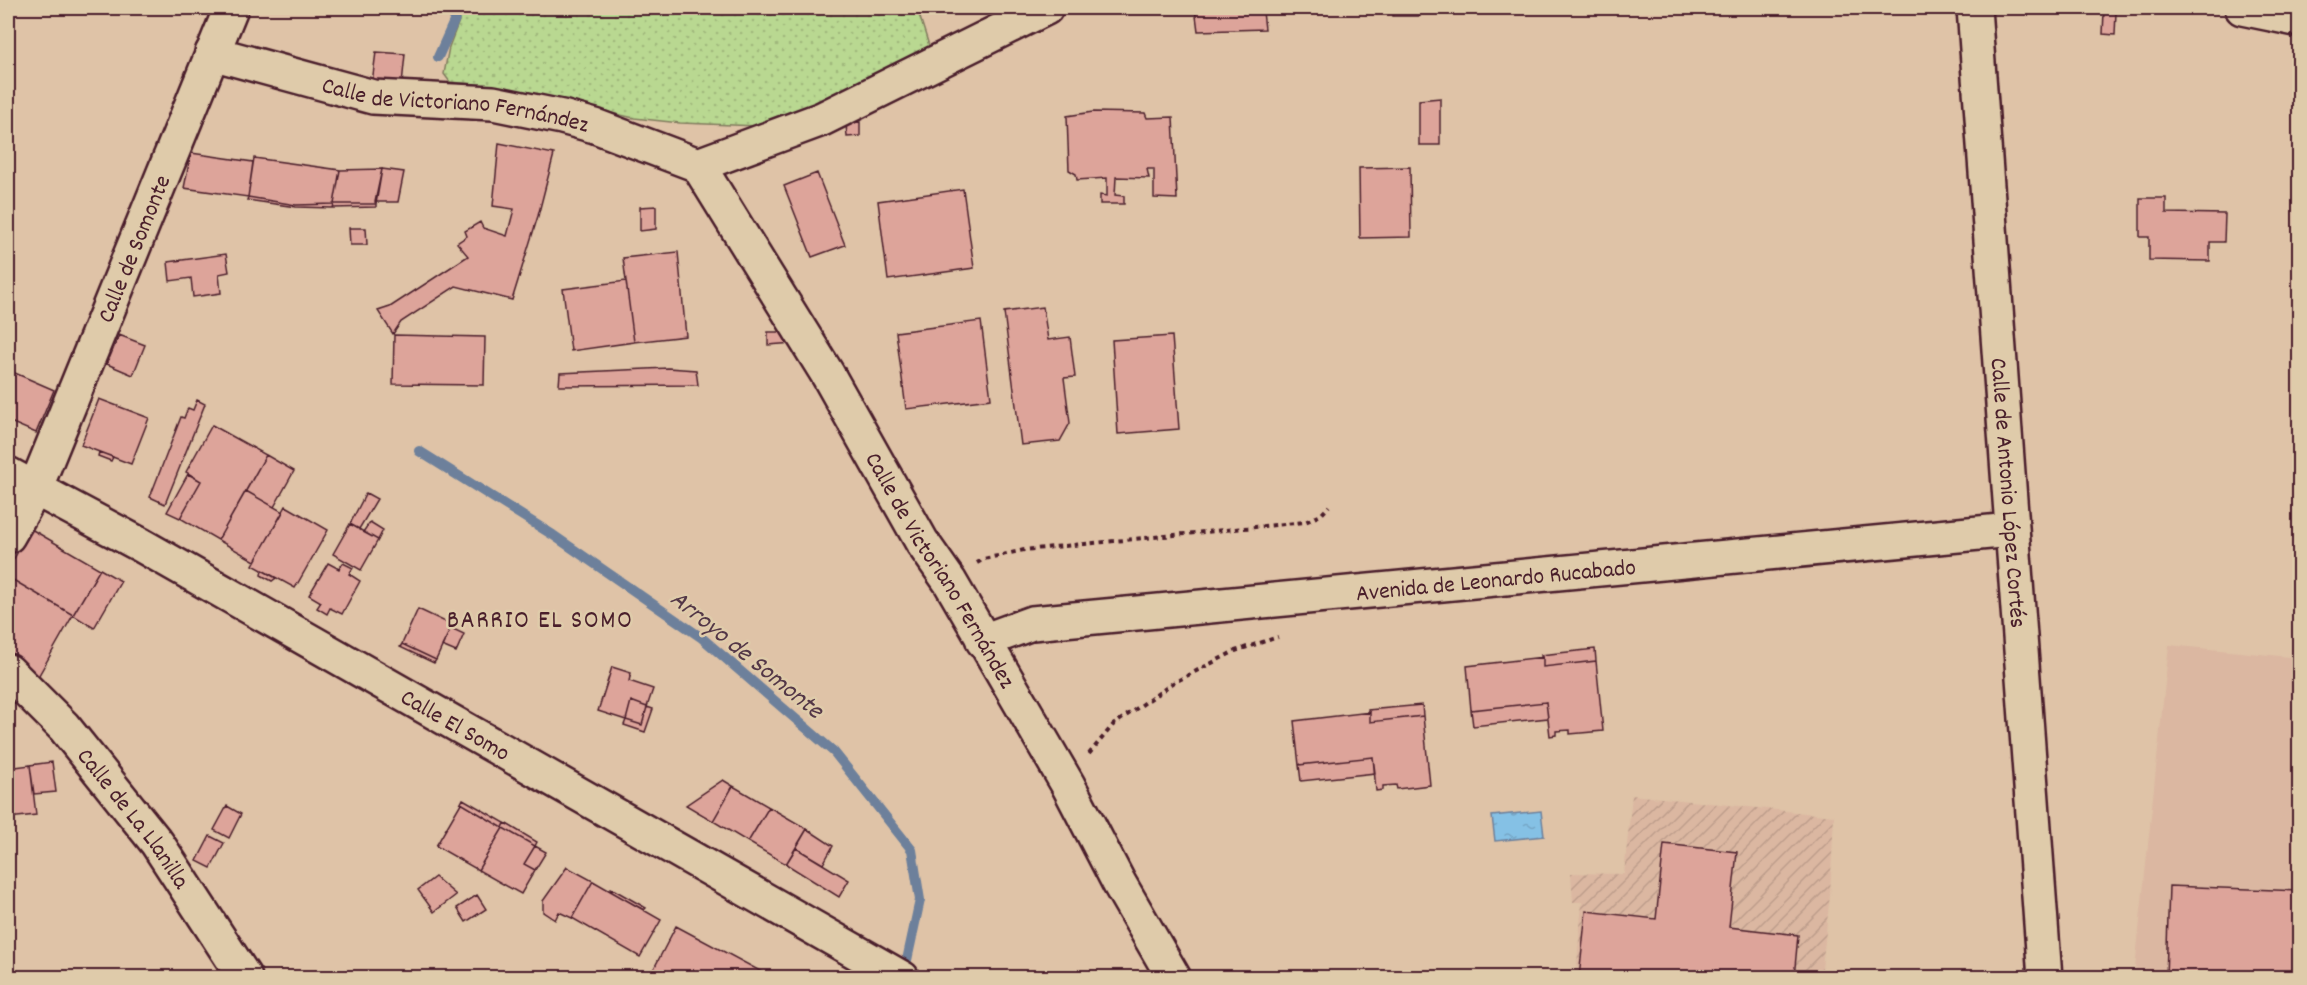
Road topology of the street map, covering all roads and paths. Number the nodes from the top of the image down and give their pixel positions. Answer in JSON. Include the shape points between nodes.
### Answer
{"nodes":[{"id":1,"x":231,"y":8,"type":"edge"},
{"id":2,"x":1046,"y":8,"type":"edge"},
{"id":3,"x":1974,"y":8,"type":"edge"},
{"id":4,"x":2242,"y":8,"type":"edge"},
{"id":5,"x":2300,"y":20,"type":"edge"},
{"id":6,"x":212,"y":53,"type":"junction"},
{"id":7,"x":698,"y":165,"type":"junction"},
{"id":8,"x":21,"y":481,"type":"edge"},
{"id":9,"x":1329,"y":506,"type":"dead end"},
{"id":10,"x":2010,"y":530,"type":"junction"},
{"id":11,"x":8,"y":536,"type":"edge"},
{"id":12,"x":950,"y":582,"type":"junction"},
{"id":13,"x":1287,"y":634,"type":"dead end"},
{"id":14,"x":983,"y":641,"type":"junction"},
{"id":15,"x":8,"y":671,"type":"edge"},
{"id":16,"x":1068,"y":785,"type":"junction"},
{"id":17,"x":892,"y":972,"type":"edge"},
{"id":18,"x":245,"y":978,"type":"edge"},
{"id":19,"x":1174,"y":978,"type":"edge"},
{"id":20,"x":2045,"y":978,"type":"edge"}],
"edges":[{"from":1,"to":6,"type":"street","name":"Calle de Somonte"},
{"from":2,"to":7,"type":"street","via":[[822,119]]},
{"from":3,"to":10,"type":"street","name":"Calle de Antonio López Cortés"},
{"from":4,"to":5,"type":"street"},
{"from":6,"to":7,"type":"street","name":"Calle de Victoriano Fernández","via":[[373,97],[493,104],[562,117]]},
{"from":6,"to":8,"type":"street","name":"Calle de Somonte"},
{"from":7,"to":12,"type":"street","name":"Calle de Victoriano Fernández","via":[[828,375],[922,542]]},
{"from":8,"to":11,"type":"street"},
{"from":8,"to":17,"type":"street","name":"Calle El Somo","via":[[141,545]]},
{"from":9,"to":12,"type":"path","via":[[1321,515],[1305,522],[1024,550],[984,559]]},
{"from":10,"to":14,"type":"street","name":"Avenida de Leonardo Rucabado","via":[[1032,623]]},
{"from":10,"to":20,"type":"street","name":"Calle de Antonio López Cortés"},
{"from":12,"to":14,"type":"street","name":"Calle de Victoriano Fernández"},
{"from":13,"to":16,"type":"path","via":[[1235,651],[1173,682],[1113,725]]},
{"from":14,"to":16,"type":"street","name":"Calle de Victoriano Fernández"},
{"from":15,"to":18,"type":"street","name":"Calle de La Llanilla","via":[[64,727],[157,843]]},
{"from":16,"to":19,"type":"street","name":"Calle de Victoriano Fernández"}]}
